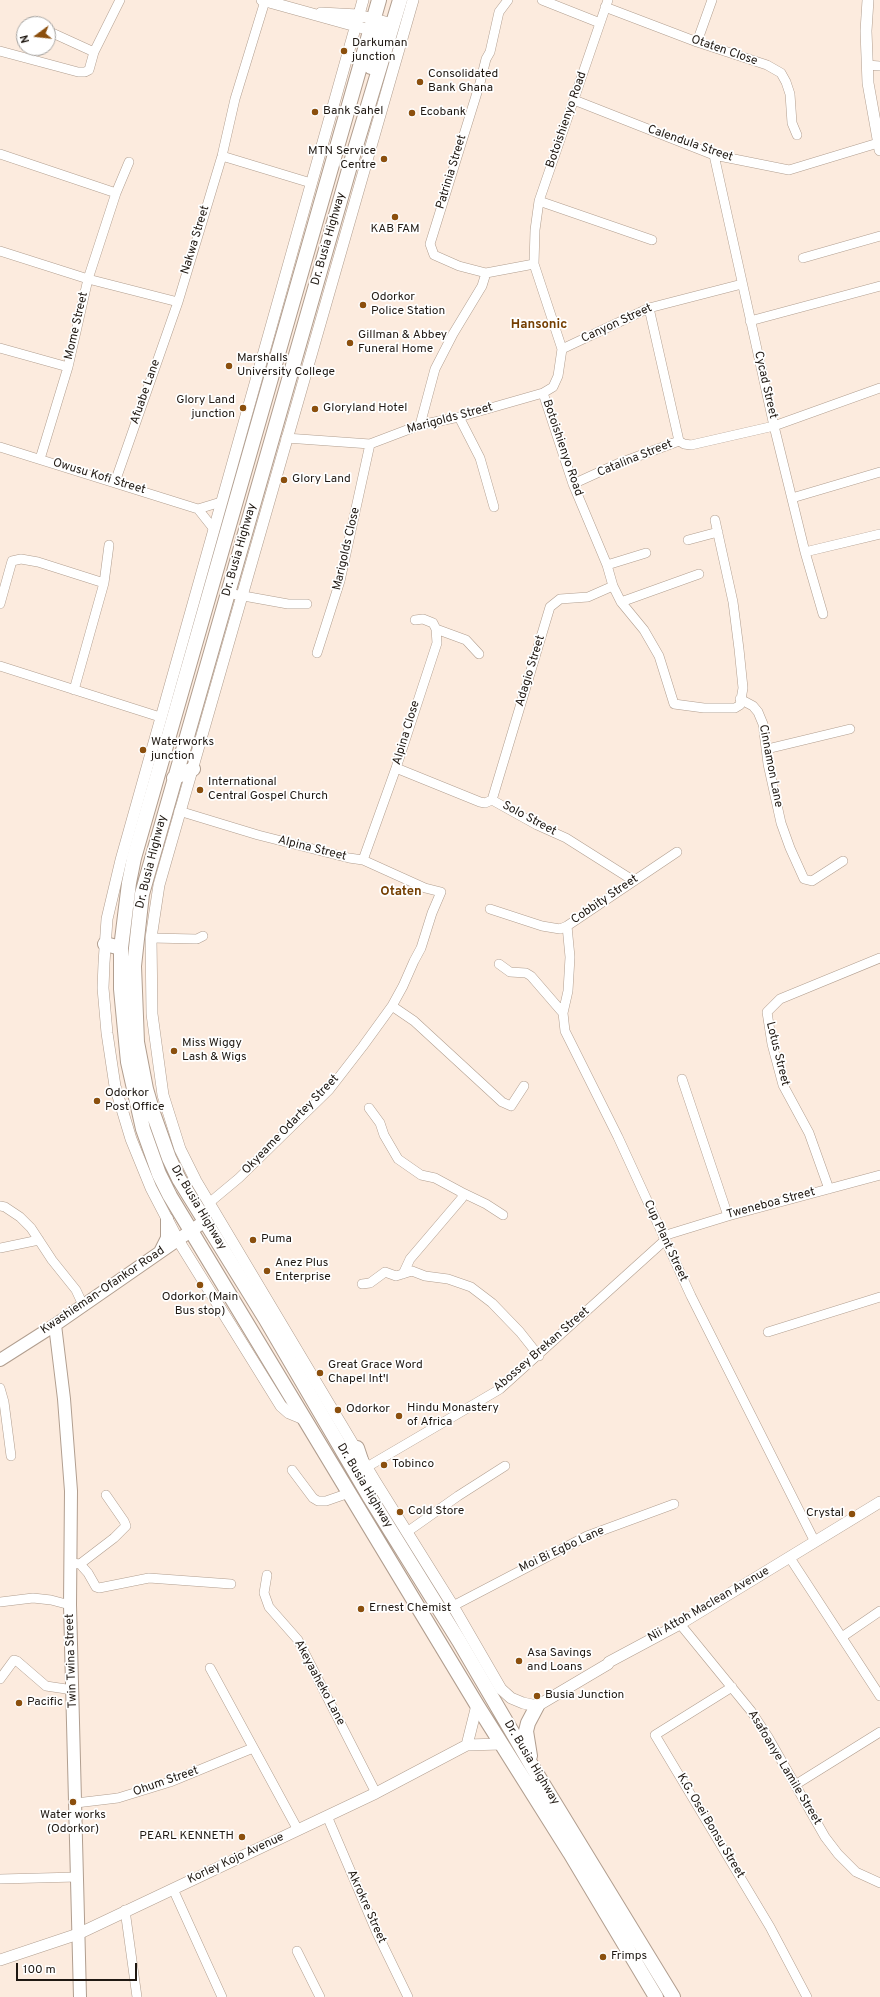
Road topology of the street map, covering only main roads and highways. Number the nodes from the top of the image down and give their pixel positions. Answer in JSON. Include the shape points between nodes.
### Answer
{"nodes":[{"id":1,"x":379,"y":0,"type":"edge"},
{"id":2,"x":400,"y":0,"type":"edge"},
{"id":3,"x":381,"y":27,"type":"junction"},
{"id":4,"x":290,"y":310,"type":"junction"},
{"id":5,"x":307,"y":315,"type":"junction"},
{"id":6,"x":239,"y":489,"type":"junction"},
{"id":7,"x":256,"y":494,"type":"junction"},
{"id":8,"x":193,"y":769,"type":"road end"},
{"id":9,"x":174,"y":778,"type":"junction"},
{"id":10,"x":105,"y":944,"type":"road end"},
{"id":11,"x":121,"y":948,"type":"junction"},
{"id":12,"x":152,"y":1154,"type":"junction"},
{"id":13,"x":167,"y":1219,"type":"road end"},
{"id":14,"x":205,"y":1221,"type":"junction"},
{"id":15,"x":191,"y":1231,"type":"junction"},
{"id":16,"x":160,"y":1252,"type":"junction"},
{"id":17,"x":55,"y":1325,"type":"junction"},
{"id":18,"x":286,"y":1354,"type":"junction"},
{"id":19,"x":0,"y":1360,"type":"edge"},
{"id":20,"x":357,"y":1448,"type":"road end"},
{"id":21,"x":365,"y":1473,"type":"junction"},
{"id":22,"x":537,"y":1706,"type":"road end"},
{"id":23,"x":532,"y":1766,"type":"junction"},
{"id":24,"x":80,"y":1997,"type":"edge"},
{"id":25,"x":656,"y":1997,"type":"edge"},
{"id":26,"x":673,"y":1997,"type":"edge"}],
"edges":[{"from":1,"to":3,"type":"highway","name":"Dr. Busia Highway"},
{"from":2,"to":3,"type":"highway","name":"Dr. Busia Highway"},
{"from":3,"to":4,"type":"highway","name":"Dr. Busia Highway"},
{"from":3,"to":5,"type":"highway","name":"Dr. Busia Highway","via":[[352,159]]},
{"from":4,"to":5,"type":"highway","via":[[293,316],[299,319]]},
{"from":4,"to":6,"type":"highway","name":"Dr. Busia Highway"},
{"from":5,"to":7,"type":"highway","name":"Dr. Busia Highway"},
{"from":6,"to":7,"type":"highway","via":[[249,484]]},
{"from":6,"to":11,"type":"highway","name":"Dr. Busia Highway","via":[[134,858]]},
{"from":7,"to":9,"type":"highway","name":"Dr. Busia Highway"},
{"from":8,"to":9,"type":"highway"},
{"from":9,"to":14,"type":"highway","name":"Dr. Busia Highway","via":[[142,894],[134,966],[135,1020],[146,1089],[160,1134],[179,1179]]},
{"from":10,"to":11,"type":"highway"},
{"from":11,"to":12,"type":"highway","name":"Dr. Busia Highway","via":[[121,990],[128,1062],[138,1110]]},
{"from":12,"to":14,"type":"highway","via":[[189,1215],[195,1220]]},
{"from":12,"to":15,"type":"highway","name":"Dr. Busia Highway","via":[[170,1196]]},
{"from":13,"to":16,"type":"main road","via":[[167,1238]]},
{"from":14,"to":15,"type":"main road","name":"Kwashieman-Ofankor Road"},
{"from":14,"to":18,"type":"highway","name":"Dr. Busia Highway"},
{"from":15,"to":16,"type":"main road","name":"Kwashieman-Ofankor Road"},
{"from":15,"to":18,"type":"highway","via":[[208,1247],[261,1336]]},
{"from":15,"to":25,"type":"highway","name":"Dr. Busia Highway"},
{"from":16,"to":17,"type":"main road","name":"Kwashieman-Ofankor Road"},
{"from":17,"to":19,"type":"main road","name":"Kwashieman-Ofankor Road"},
{"from":17,"to":24,"type":"main road","name":"Twin Twina Street","via":[[69,1460],[75,1564],[70,1605]]},
{"from":18,"to":21,"type":"highway","name":"Dr. Busia Highway"},
{"from":20,"to":21,"type":"highway"},
{"from":21,"to":23,"type":"highway","name":"Dr. Busia Highway","via":[[369,1496],[459,1641]]},
{"from":22,"to":23,"type":"highway","via":[[526,1731]]},
{"from":23,"to":26,"type":"highway","name":"Dr. Busia Highway"}]}
